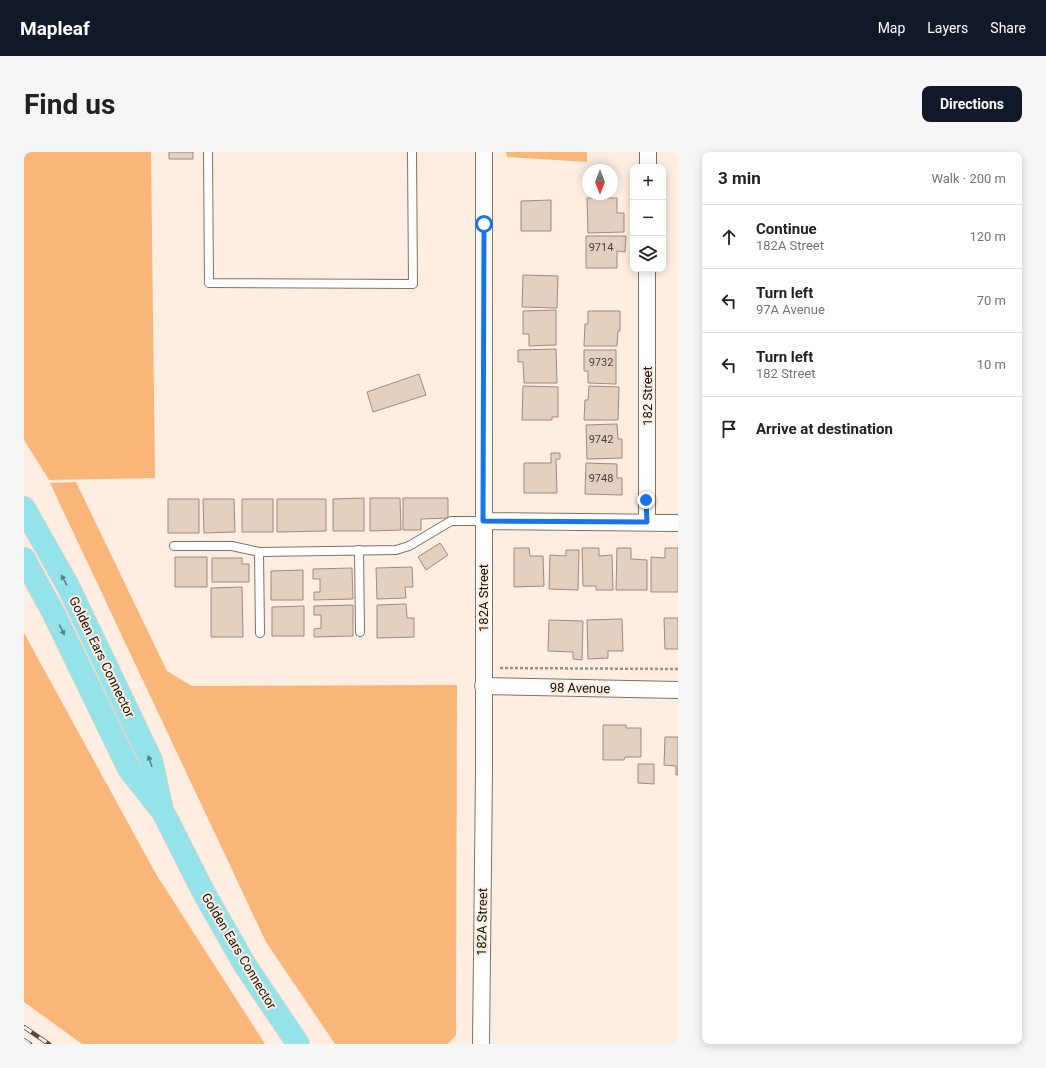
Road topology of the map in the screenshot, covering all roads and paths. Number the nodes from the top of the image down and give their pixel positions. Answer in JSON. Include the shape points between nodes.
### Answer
{"nodes":[{"id":1,"x":208,"y":152,"type":"edge"},
{"id":2,"x":412,"y":152,"type":"edge"},
{"id":3,"x":484,"y":152,"type":"edge"},
{"id":4,"x":647,"y":272,"type":"edge"},
{"id":5,"x":24,"y":508,"type":"edge"},
{"id":6,"x":483,"y":521,"type":"junction"},
{"id":7,"x":647,"y":522,"type":"junction"},
{"id":8,"x":678,"y":523,"type":"edge"},
{"id":9,"x":174,"y":546,"type":"dead end"},
{"id":10,"x":359,"y":550,"type":"junction"},
{"id":11,"x":259,"y":552,"type":"junction"},
{"id":12,"x":24,"y":559,"type":"edge"},
{"id":13,"x":360,"y":632,"type":"dead end"},
{"id":14,"x":260,"y":633,"type":"dead end"},
{"id":15,"x":500,"y":668,"type":"dead end"},
{"id":16,"x":678,"y":669,"type":"edge"},
{"id":17,"x":483,"y":686,"type":"junction"},
{"id":18,"x":678,"y":690,"type":"edge"},
{"id":19,"x":163,"y":812,"type":"junction"},
{"id":20,"x":298,"y":1044,"type":"edge"},
{"id":21,"x":481,"y":1044,"type":"edge"}],
"edges":[{"from":1,"to":2,"type":"lane","via":[[209,283],[413,284]]},
{"from":3,"to":6,"type":"street","name":"182A Street"},
{"from":4,"to":7,"type":"street","name":"182 Street"},
{"from":19,"to":5,"type":"main road","name":"Golden Ears Connector","one_way":true,"via":[[151,760],[68,586]]},
{"from":6,"to":7,"type":"street"},
{"from":6,"to":10,"type":"lane","via":[[451,522],[402,549]]},
{"from":6,"to":17,"type":"street","name":"182A Street"},
{"from":7,"to":8,"type":"street"},
{"from":9,"to":11,"type":"lane","via":[[232,546]]},
{"from":10,"to":11,"type":"lane"},
{"from":10,"to":13,"type":"lane"},
{"from":11,"to":14,"type":"lane"},
{"from":12,"to":19,"type":"main road","name":"Golden Ears Connector","one_way":true,"via":[[53,612],[129,769]]},
{"from":15,"to":16,"type":"path"},
{"from":17,"to":18,"type":"street","name":"98 Avenue"},
{"from":17,"to":21,"type":"street","name":"182A Street"},
{"from":19,"to":20,"type":"main road","name":"Golden Ears Connector","via":[[205,895],[245,965]]}]}
